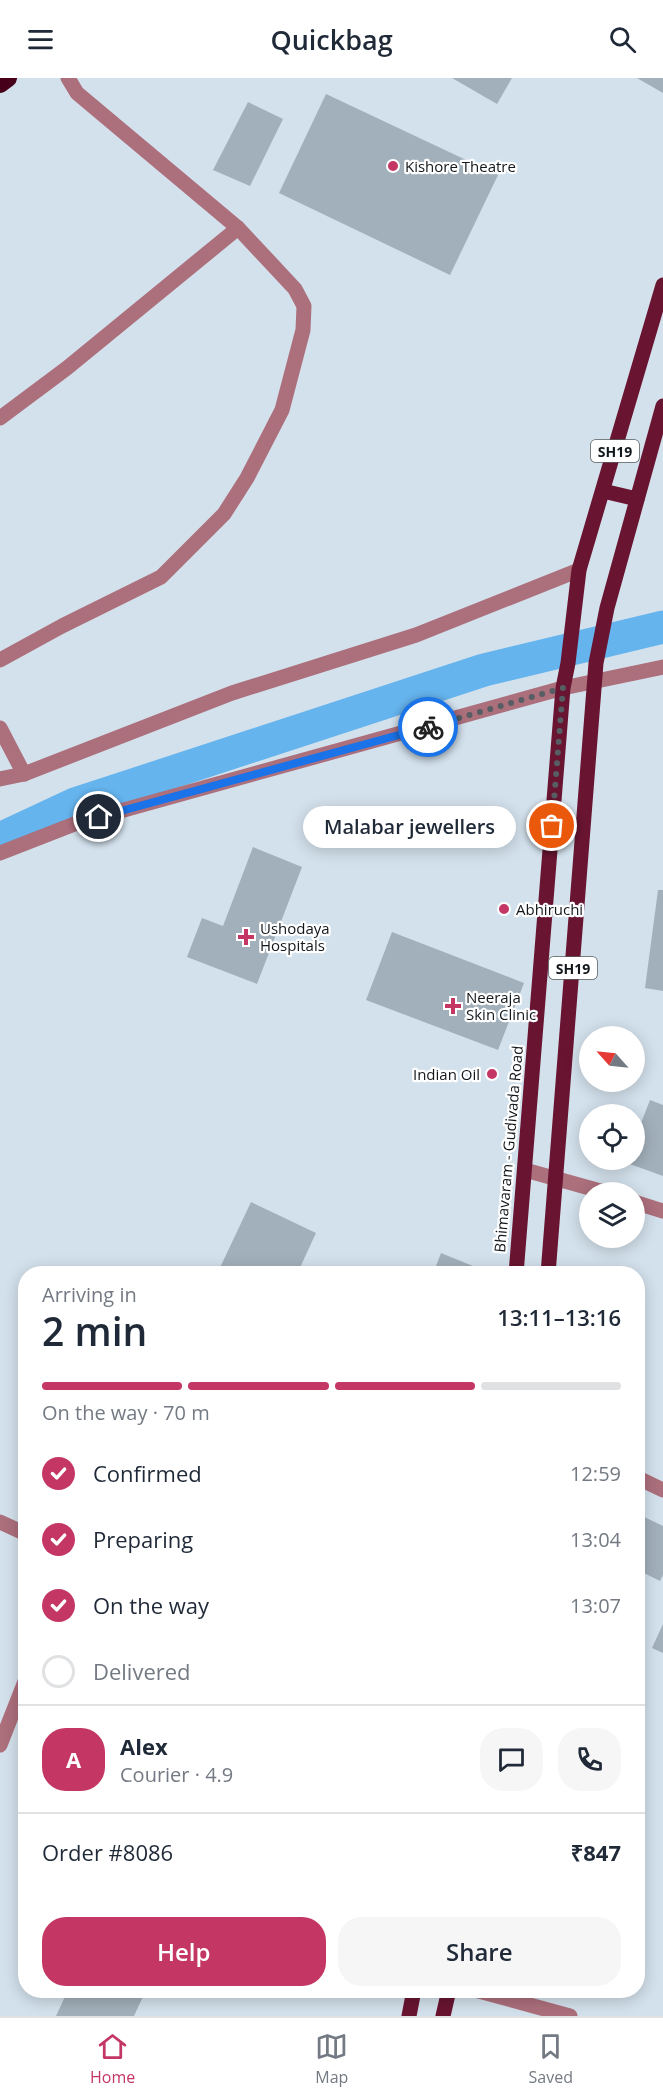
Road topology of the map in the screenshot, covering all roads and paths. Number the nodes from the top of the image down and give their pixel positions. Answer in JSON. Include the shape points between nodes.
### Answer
{"nodes":[{"id":1,"x":8,"y":78,"type":"edge"},
{"id":2,"x":68,"y":78,"type":"edge"},
{"id":3,"x":0,"y":84,"type":"edge"},
{"id":4,"x":238,"y":228,"type":"junction"},
{"id":5,"x":663,"y":285,"type":"edge"},
{"id":6,"x":663,"y":406,"type":"edge"},
{"id":7,"x":0,"y":418,"type":"edge"},
{"id":8,"x":603,"y":491,"type":"junction"},
{"id":9,"x":637,"y":499,"type":"junction"},
{"id":10,"x":579,"y":570,"type":"junction"},
{"id":11,"x":0,"y":660,"type":"edge"},
{"id":12,"x":663,"y":667,"type":"edge"},
{"id":13,"x":596,"y":681,"type":"junction"},
{"id":14,"x":563,"y":688,"type":"junction"},
{"id":15,"x":0,"y":728,"type":"edge"},
{"id":16,"x":24,"y":774,"type":"junction"},
{"id":17,"x":0,"y":779,"type":"edge"},
{"id":18,"x":0,"y":853,"type":"edge"},
{"id":19,"x":525,"y":1170,"type":"junction"},
{"id":20,"x":556,"y":1178,"type":"junction"},
{"id":21,"x":579,"y":1185,"type":"edge"},
{"id":22,"x":645,"y":1205,"type":"edge"},
{"id":23,"x":663,"y":1211,"type":"edge"},
{"id":24,"x":517,"y":1266,"type":"edge"},
{"id":25,"x":549,"y":1266,"type":"edge"},
{"id":26,"x":645,"y":1482,"type":"edge"},
{"id":27,"x":663,"y":1491,"type":"edge"},
{"id":28,"x":0,"y":1522,"type":"edge"},
{"id":29,"x":18,"y":1530,"type":"edge"},
{"id":30,"x":18,"y":1699,"type":"edge"},
{"id":31,"x":0,"y":1745,"type":"edge"},
{"id":32,"x":412,"y":1998,"type":"edge"},
{"id":33,"x":447,"y":1998,"type":"edge"},
{"id":34,"x":504,"y":1998,"type":"edge"},
{"id":35,"x":409,"y":2016,"type":"edge"},
{"id":36,"x":443,"y":2016,"type":"edge"},
{"id":37,"x":570,"y":2016,"type":"edge"}],
"edges":[{"from":1,"to":3,"type":"highway"},
{"from":2,"to":4,"type":"street","via":[[77,93]]},
{"from":4,"to":7,"type":"street"},
{"from":4,"to":11,"type":"street","via":[[295,289],[304,306],[303,330],[282,410],[247,478],[224,514],[161,577]]},
{"from":5,"to":8,"type":"main road","name":"Bhimavaram - Gudivada Road","number":"SH19"},
{"from":6,"to":9,"type":"main road","number":"SH19"},
{"from":8,"to":9,"type":"main road"},
{"from":8,"to":10,"type":"main road","name":"Bhimavaram - Gudivada Road","number":"SH19"},
{"from":9,"to":13,"type":"main road","number":"SH19","via":[[607,608]]},
{"from":10,"to":14,"type":"main road","name":"Bhimavaram - Gudivada Road","number":"SH19"},
{"from":10,"to":16,"type":"street","via":[[416,635],[232,693]]},
{"from":12,"to":13,"type":"street"},
{"from":13,"to":14,"type":"street"},
{"from":13,"to":20,"type":"main road","number":"SH19"},
{"from":14,"to":18,"type":"street","via":[[77,823]]},
{"from":14,"to":19,"type":"main road","name":"Bhimavaram - Gudivada Road","number":"SH19"},
{"from":15,"to":16,"type":"street"},
{"from":16,"to":17,"type":"street"},
{"from":19,"to":20,"type":"street"},
{"from":19,"to":24,"type":"main road","name":"Bhimavaram - Gudivada Road","number":"SH19"},
{"from":20,"to":21,"type":"street"},
{"from":20,"to":25,"type":"main road","number":"SH19"},
{"from":22,"to":23,"type":"street"},
{"from":26,"to":27,"type":"street"},
{"from":28,"to":29,"type":"street"},
{"from":30,"to":31,"type":"street"},
{"from":32,"to":35,"type":"main road"},
{"from":33,"to":36,"type":"main road"},
{"from":34,"to":37,"type":"street"}]}
